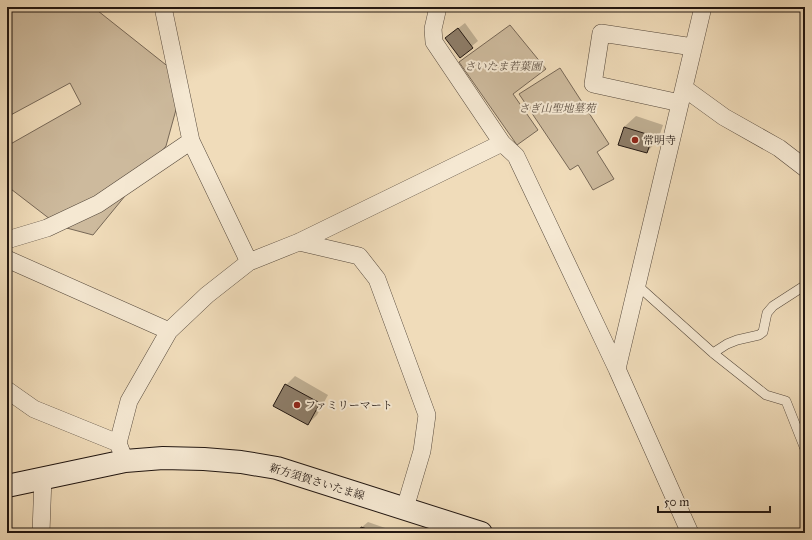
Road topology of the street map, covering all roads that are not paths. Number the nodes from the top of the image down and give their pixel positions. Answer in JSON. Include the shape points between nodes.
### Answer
{"nodes":[{"id":1,"x":163,"y":7,"type":"edge"},
{"id":2,"x":438,"y":7,"type":"edge"},
{"id":3,"x":703,"y":7,"type":"edge"},
{"id":4,"x":693,"y":47,"type":"junction"},
{"id":5,"x":682,"y":96,"type":"junction"},
{"id":6,"x":191,"y":141,"type":"junction"},
{"id":7,"x":502,"y":143,"type":"junction"},
{"id":8,"x":805,"y":168,"type":"edge"},
{"id":9,"x":7,"y":240,"type":"edge"},
{"id":10,"x":300,"y":242,"type":"junction"},
{"id":11,"x":7,"y":259,"type":"edge"},
{"id":12,"x":249,"y":262,"type":"junction"},
{"id":13,"x":805,"y":284,"type":"edge"},
{"id":14,"x":637,"y":285,"type":"junction"},
{"id":15,"x":169,"y":331,"type":"junction"},
{"id":16,"x":713,"y":353,"type":"junction"},
{"id":17,"x":617,"y":369,"type":"junction"},
{"id":18,"x":7,"y":390,"type":"edge"},
{"id":19,"x":805,"y":448,"type":"edge"},
{"id":20,"x":122,"y":452,"type":"junction"},
{"id":21,"x":43,"y":477,"type":"junction"},
{"id":22,"x":7,"y":486,"type":"edge"},
{"id":23,"x":404,"y":508,"type":"junction"},
{"id":24,"x":41,"y":533,"type":"edge"},
{"id":25,"x":481,"y":533,"type":"edge"},
{"id":26,"x":690,"y":533,"type":"edge"}],
"edges":[{"from":1,"to":6,"type":"street"},
{"from":2,"to":7,"type":"street","via":[[433,29],[434,42]]},
{"from":3,"to":4,"type":"street"},
{"from":4,"to":5,"type":"street"},
{"from":4,"to":5,"type":"street","via":[[601,33],[593,84]]},
{"from":5,"to":8,"type":"street","via":[[779,148]]},
{"from":5,"to":14,"type":"street"},
{"from":6,"to":9,"type":"street","via":[[98,204],[47,228]]},
{"from":6,"to":12,"type":"street"},
{"from":7,"to":10,"type":"street"},
{"from":7,"to":17,"type":"street","via":[[516,156]]},
{"from":10,"to":12,"type":"street"},
{"from":10,"to":23,"type":"street","via":[[358,256],[377,279],[427,415],[422,451]]},
{"from":11,"to":15,"type":"street"},
{"from":12,"to":15,"type":"street","via":[[207,295]]},
{"from":13,"to":16,"type":"lane","via":[[766,313],[763,332],[727,344]]},
{"from":14,"to":16,"type":"lane"},
{"from":14,"to":17,"type":"street"},
{"from":15,"to":20,"type":"street","via":[[129,401]]},
{"from":16,"to":19,"type":"lane","via":[[766,395],[786,401]]},
{"from":17,"to":26,"type":"street"},
{"from":18,"to":20,"type":"street","via":[[34,409]]},
{"from":20,"to":21,"type":"main road","name":"新方須賀さいたま線"},
{"from":20,"to":23,"type":"main road","name":"新方須賀さいたま線","via":[[163,458],[241,462],[277,468]]},
{"from":21,"to":22,"type":"main road","name":"新方須賀さいたま線"},
{"from":21,"to":24,"type":"street"},
{"from":23,"to":25,"type":"main road","name":"新方須賀さいたま線"}]}
